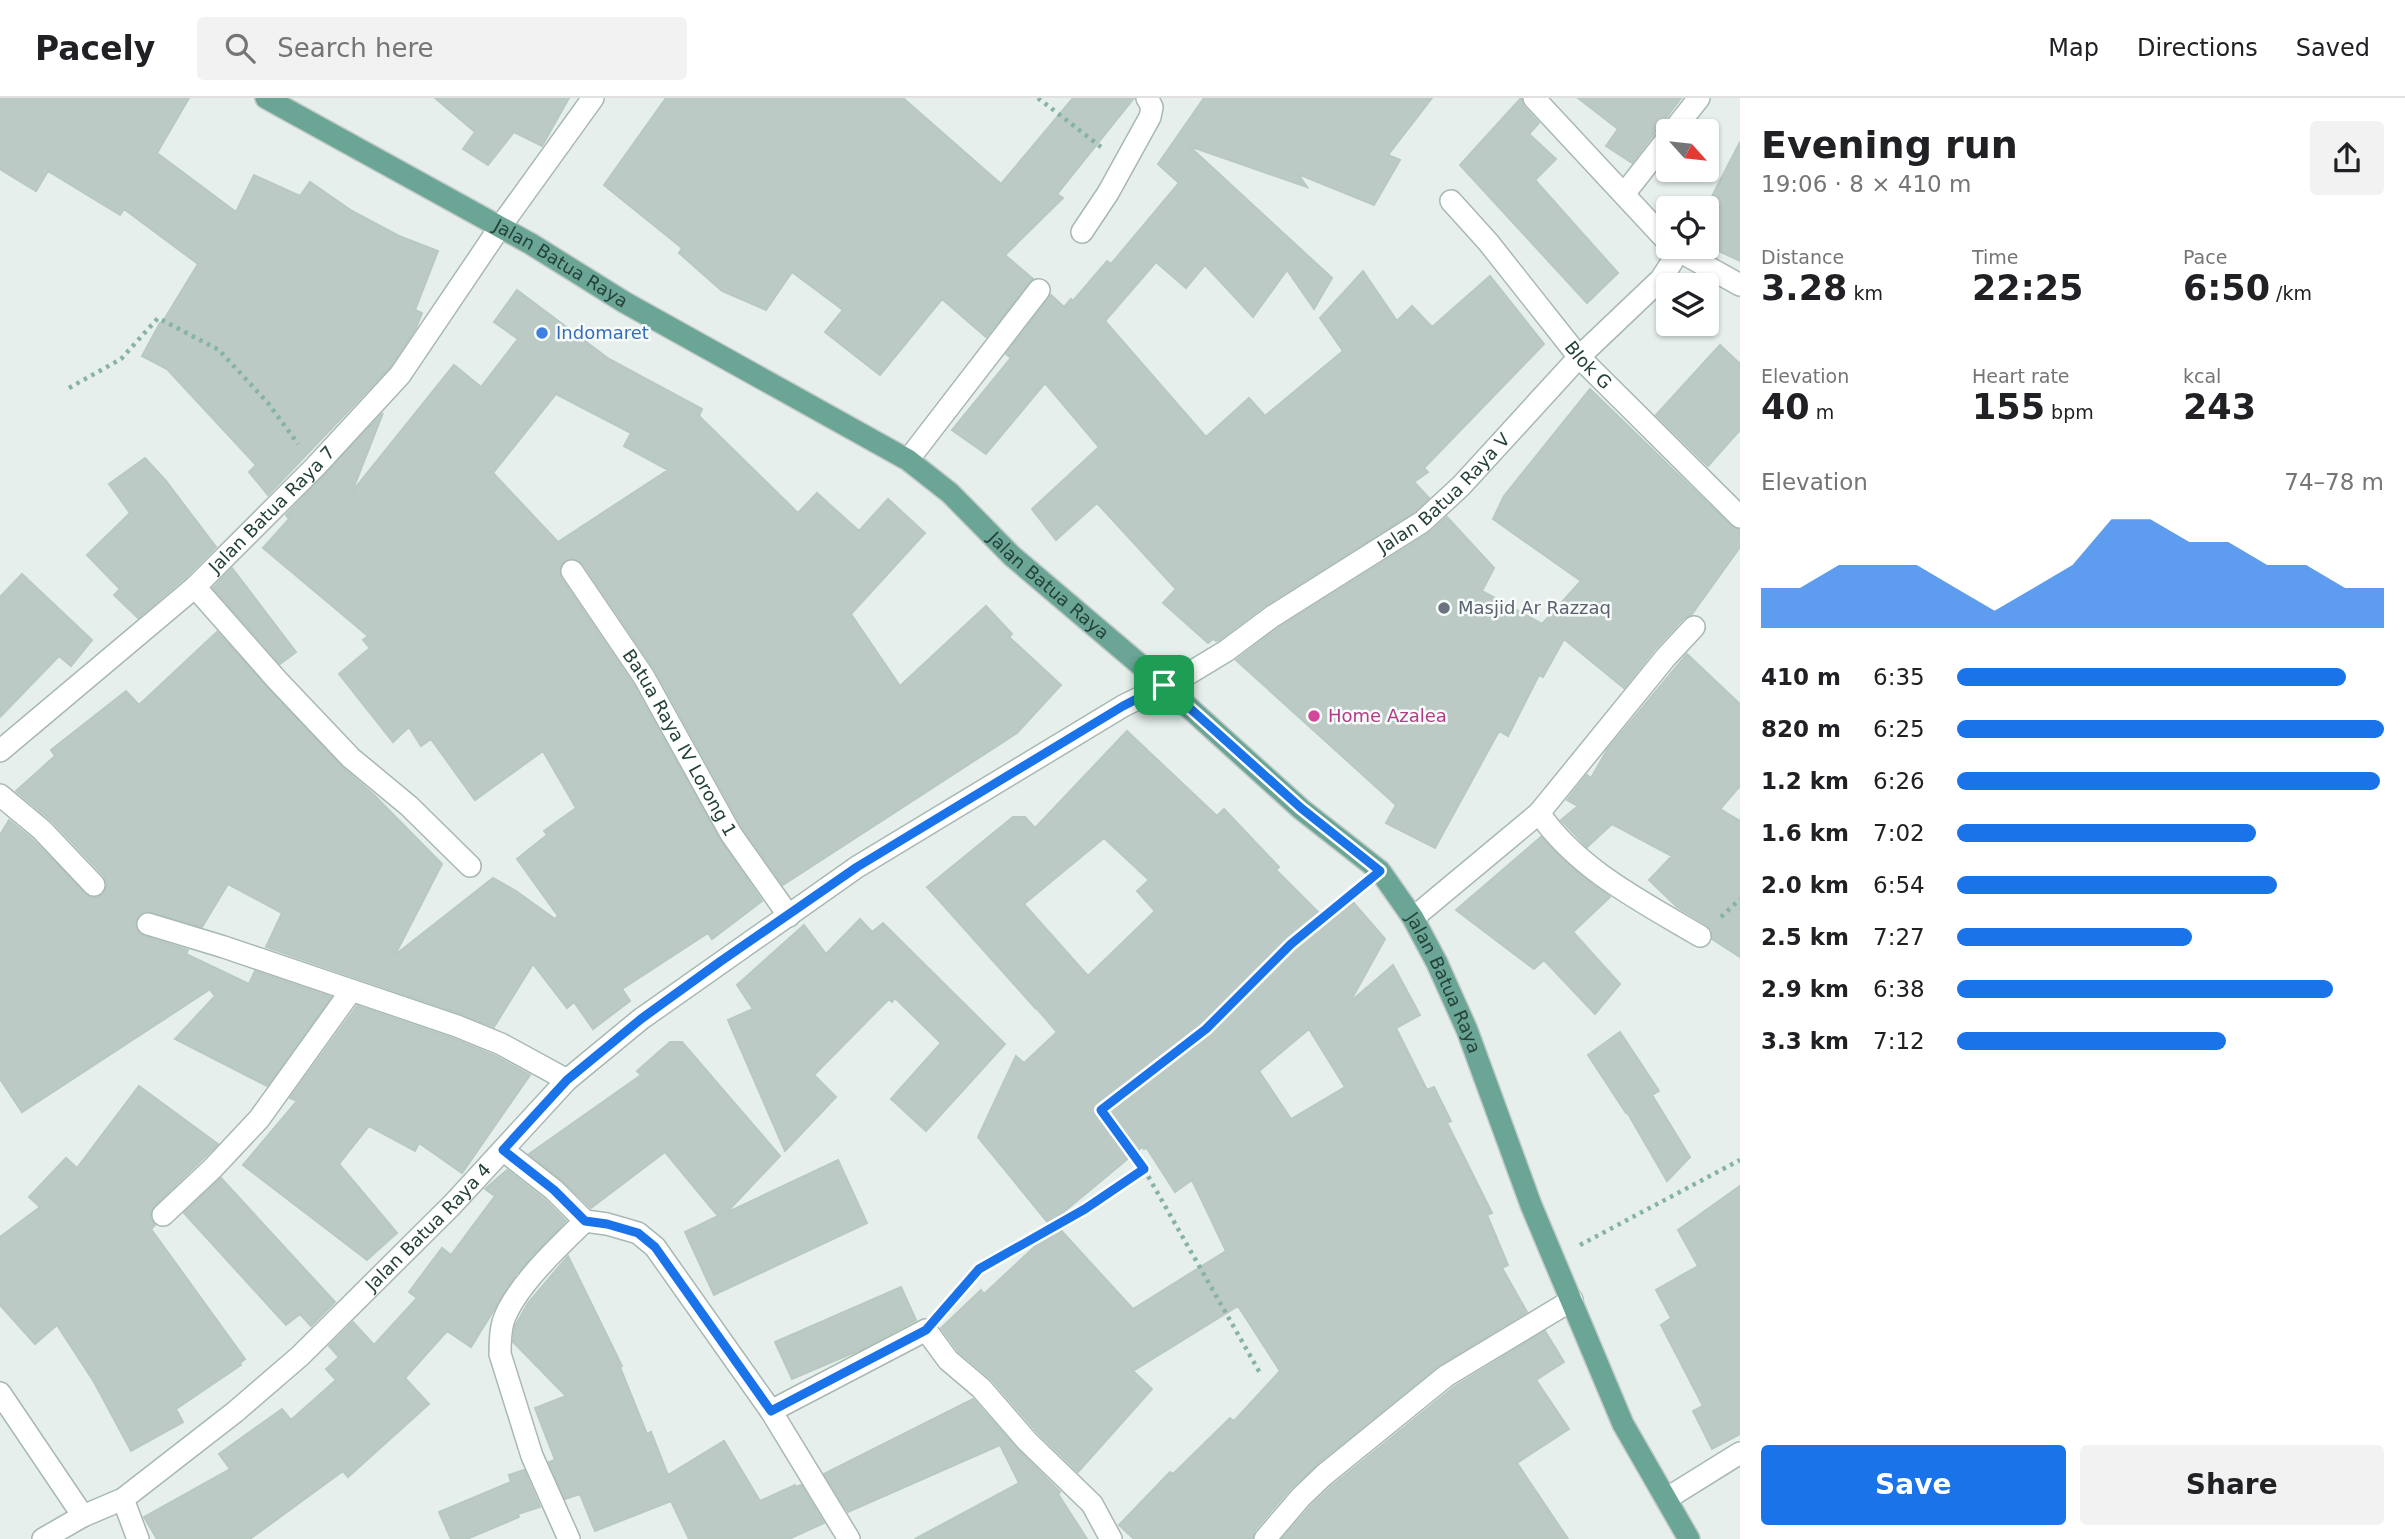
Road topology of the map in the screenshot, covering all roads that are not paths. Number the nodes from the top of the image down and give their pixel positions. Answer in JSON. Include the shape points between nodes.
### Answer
{"nodes":[{"id":1,"x":266,"y":98,"type":"edge"},
{"id":2,"x":593,"y":98,"type":"edge"},
{"id":3,"x":1147,"y":98,"type":"edge"},
{"id":4,"x":1534,"y":98,"type":"edge"},
{"id":5,"x":1699,"y":98,"type":"edge"},
{"id":6,"x":1682,"y":119,"type":"edge"},
{"id":7,"x":1656,"y":153,"type":"edge"},
{"id":8,"x":1624,"y":194,"type":"junction"},
{"id":9,"x":1451,"y":201,"type":"dead end"},
{"id":10,"x":500,"y":227,"type":"junction"},
{"id":11,"x":1656,"y":229,"type":"edge"},
{"id":12,"x":1082,"y":232,"type":"dead end"},
{"id":13,"x":1673,"y":259,"type":"edge"},
{"id":14,"x":1694,"y":259,"type":"edge"},
{"id":15,"x":1740,"y":285,"type":"edge"},
{"id":16,"x":1039,"y":290,"type":"dead end"},
{"id":17,"x":1579,"y":357,"type":"junction"},
{"id":18,"x":908,"y":460,"type":"junction"},
{"id":19,"x":1740,"y":517,"type":"edge"},
{"id":20,"x":572,"y":571,"type":"dead end"},
{"id":21,"x":195,"y":587,"type":"junction"},
{"id":22,"x":1694,"y":627,"type":"dead end"},
{"id":23,"x":1164,"y":685,"type":"junction"},
{"id":24,"x":0,"y":751,"type":"edge"},
{"id":25,"x":0,"y":795,"type":"edge"},
{"id":26,"x":1539,"y":813,"type":"junction"},
{"id":27,"x":470,"y":866,"type":"dead end"},
{"id":28,"x":94,"y":886,"type":"dead end"},
{"id":29,"x":789,"y":916,"type":"junction"},
{"id":30,"x":1413,"y":918,"type":"junction"},
{"id":31,"x":148,"y":924,"type":"dead end"},
{"id":32,"x":1700,"y":936,"type":"dead end"},
{"id":33,"x":351,"y":991,"type":"junction"},
{"id":34,"x":567,"y":1080,"type":"junction"},
{"id":35,"x":503,"y":1150,"type":"junction"},
{"id":36,"x":163,"y":1215,"type":"dead end"},
{"id":37,"x":585,"y":1221,"type":"junction"},
{"id":38,"x":1572,"y":1300,"type":"junction"},
{"id":39,"x":0,"y":1393,"type":"edge"},
{"id":40,"x":771,"y":1411,"type":"junction"},
{"id":41,"x":1740,"y":1453,"type":"edge"},
{"id":42,"x":123,"y":1499,"type":"junction"},
{"id":43,"x":1666,"y":1499,"type":"junction"},
{"id":44,"x":83,"y":1516,"type":"junction"},
{"id":45,"x":43,"y":1539,"type":"edge"},
{"id":46,"x":138,"y":1539,"type":"edge"},
{"id":47,"x":569,"y":1539,"type":"edge"},
{"id":48,"x":849,"y":1539,"type":"edge"},
{"id":49,"x":1111,"y":1539,"type":"edge"},
{"id":50,"x":1265,"y":1539,"type":"edge"},
{"id":51,"x":1689,"y":1539,"type":"edge"}],
"edges":[{"from":1,"to":10,"type":"main road","name":"Jalan Batua Raya"},
{"from":2,"to":10,"type":"street","name":"Jalan Batua Raya 7"},
{"from":3,"to":12,"type":"street","via":[[1152,107],[1150,117]]},
{"from":4,"to":8,"type":"street"},
{"from":5,"to":6,"type":"street"},
{"from":7,"to":8,"type":"street"},
{"from":8,"to":11,"type":"street"},
{"from":9,"to":17,"type":"street","name":"Blok G"},
{"from":10,"to":18,"type":"main road","name":"Jalan Batua Raya","via":[[624,302]]},
{"from":10,"to":21,"type":"street","name":"Jalan Batua Raya 7","via":[[400,376]]},
{"from":13,"to":17,"type":"street","name":"Jalan Batua Raya V","via":[[1661,279]]},
{"from":14,"to":15,"type":"street"},
{"from":16,"to":18,"type":"street"},
{"from":17,"to":19,"type":"street","name":"Blok G"},
{"from":17,"to":23,"type":"street","name":"Jalan Batua Raya V","via":[[1422,522],[1226,651]]},
{"from":18,"to":23,"type":"main road","name":"Jalan Batua Raya"},
{"from":20,"to":29,"type":"street","name":"Batua Raya IV Lorong 1","via":[[644,677],[731,834]]},
{"from":21,"to":24,"type":"street","name":"Jalan Batua Raya 7"},
{"from":21,"to":27,"type":"street","via":[[351,758]]},
{"from":22,"to":26,"type":"street"},
{"from":23,"to":29,"type":"street","name":"Jalan Batua Raya 4","via":[[857,867]]},
{"from":23,"to":30,"type":"main road","name":"Jalan Batua Raya","via":[[1291,800],[1380,871]]},
{"from":25,"to":28,"type":"street","via":[[42,830]]},
{"from":26,"to":30,"type":"street"},
{"from":26,"to":32,"type":"street","via":[[1606,880]]},
{"from":29,"to":34,"type":"street","name":"Jalan Batua Raya 4","via":[[641,1019]]},
{"from":30,"to":38,"type":"main road","name":"Jalan Batua Raya","via":[[1467,1030],[1531,1205]]},
{"from":31,"to":33,"type":"street"},
{"from":33,"to":34,"type":"street","via":[[501,1044]]},
{"from":33,"to":36,"type":"street","via":[[259,1119]]},
{"from":34,"to":35,"type":"street","name":"Jalan Batua Raya 4"},
{"from":35,"to":37,"type":"street"},
{"from":35,"to":42,"type":"street","name":"Jalan Batua Raya 4","via":[[300,1356]]},
{"from":37,"to":40,"type":"street","via":[[638,1233],[655,1247]]},
{"from":37,"to":47,"type":"street","via":[[523,1289],[503,1321],[500,1337],[500,1354],[532,1456]]},
{"from":38,"to":43,"type":"main road","name":"Jalan Batua Raya","via":[[1623,1424]]},
{"from":38,"to":50,"type":"street","via":[[1429,1389],[1324,1475]]},
{"from":39,"to":44,"type":"street"},
{"from":40,"to":48,"type":"street"},
{"from":40,"to":49,"type":"street","via":[[926,1330],[948,1360],[981,1388],[1092,1504]]},
{"from":41,"to":43,"type":"street"},
{"from":42,"to":44,"type":"street","name":"Jalan Batua Raya 4"},
{"from":42,"to":46,"type":"street"},
{"from":43,"to":51,"type":"main road","name":"Jalan Batua Raya"},
{"from":44,"to":45,"type":"street","name":"Jalan Batua Raya 4"}]}
